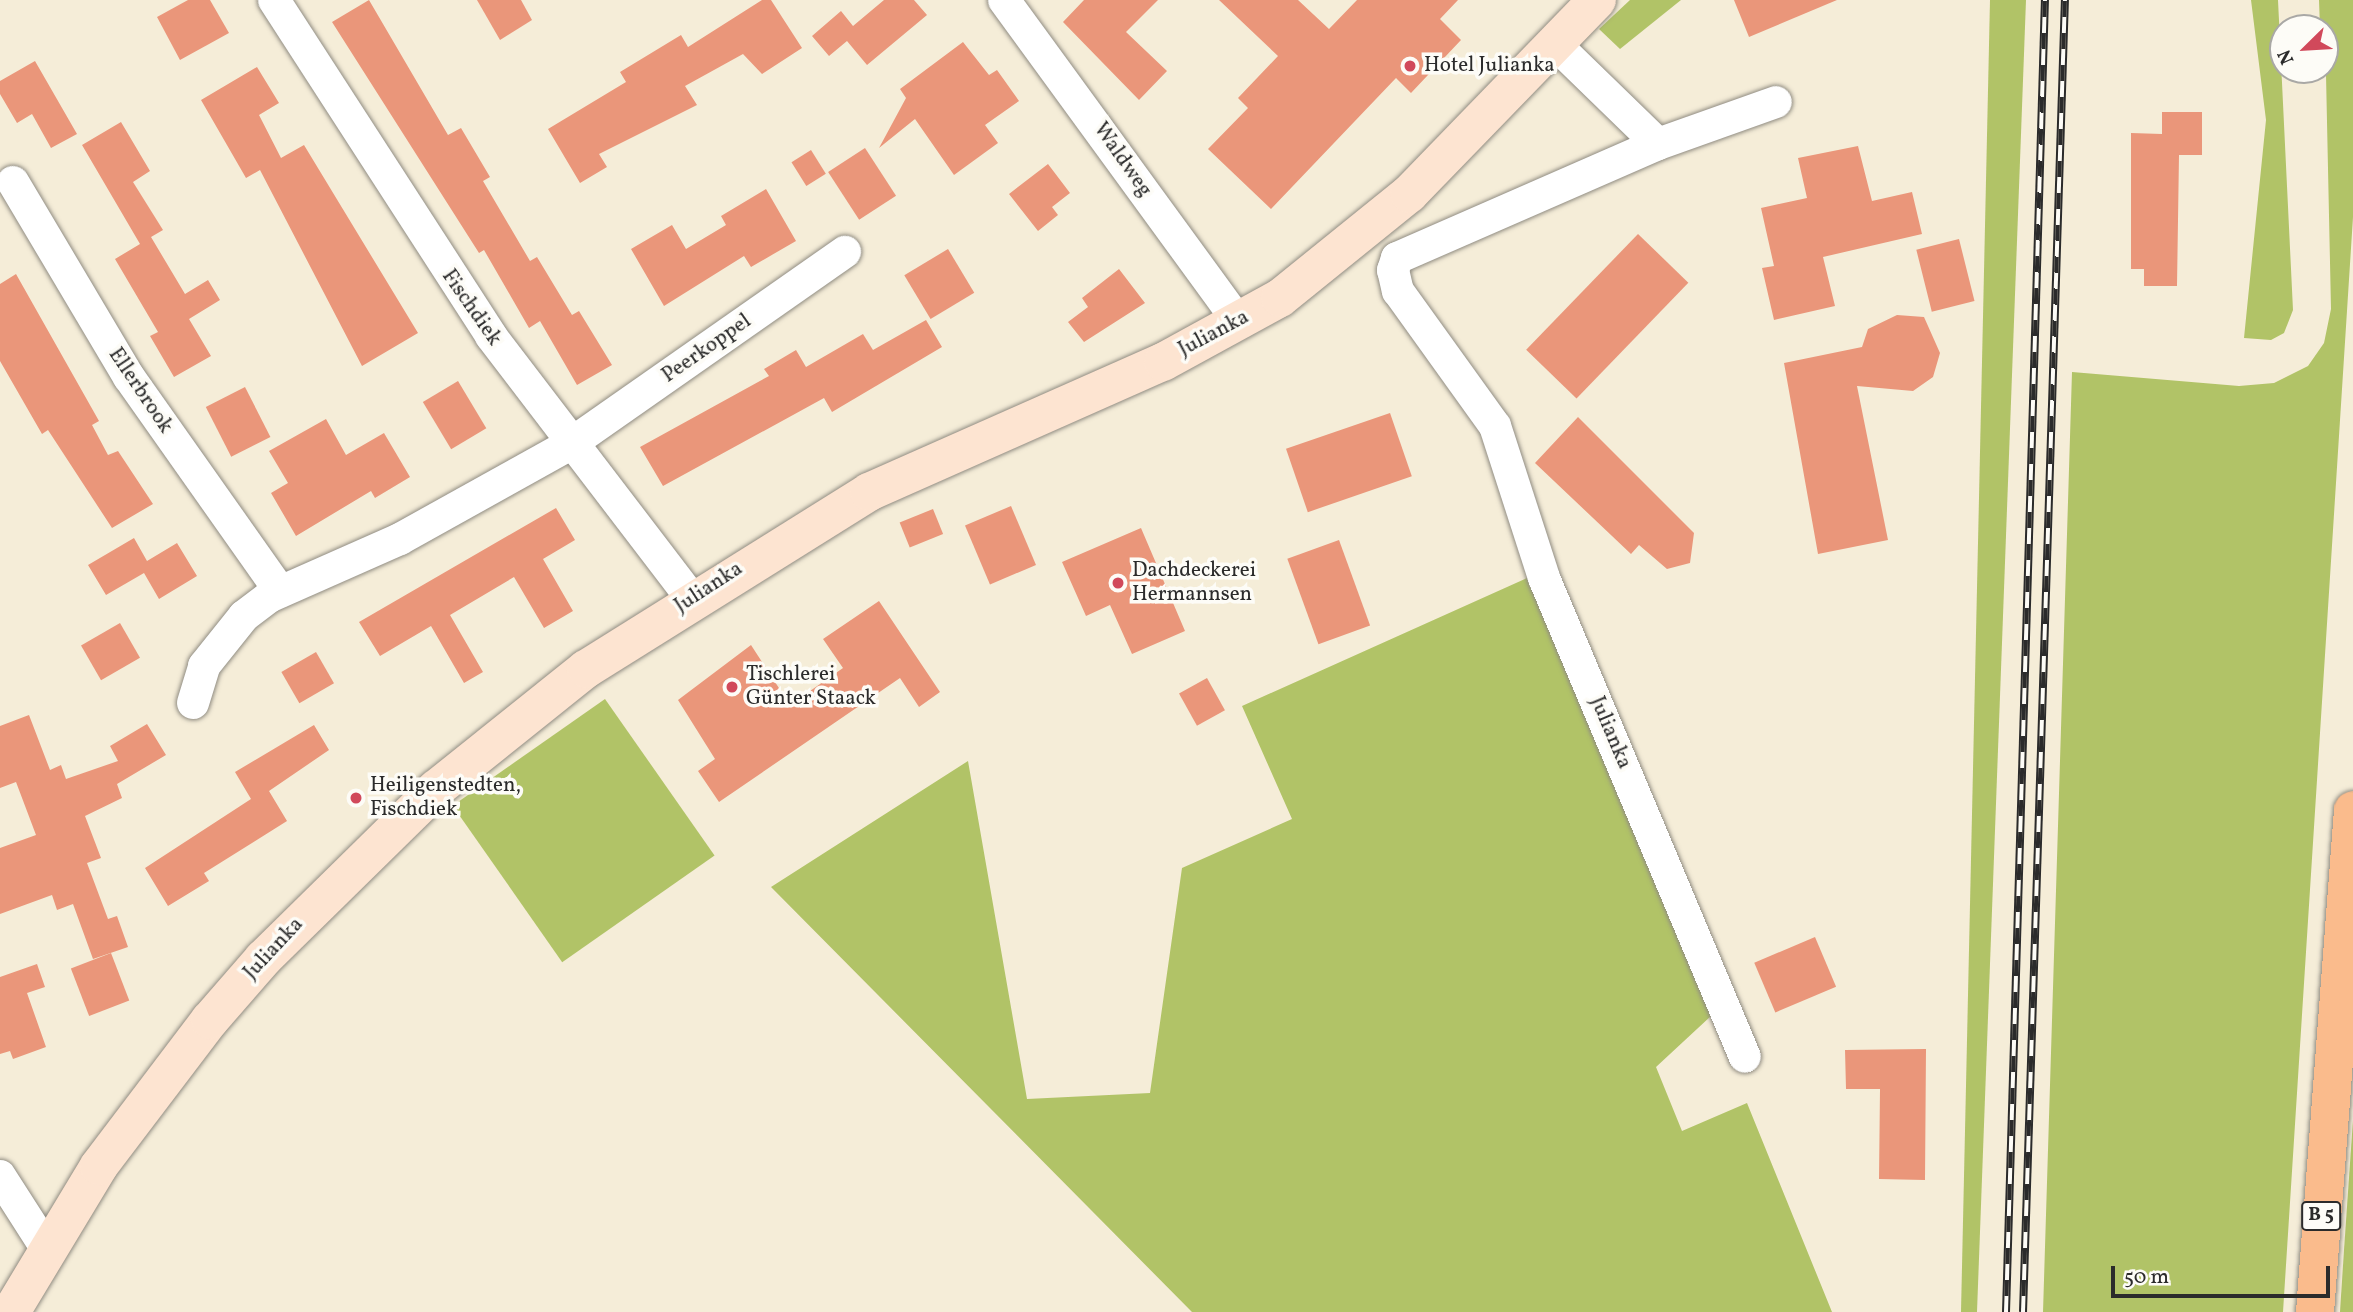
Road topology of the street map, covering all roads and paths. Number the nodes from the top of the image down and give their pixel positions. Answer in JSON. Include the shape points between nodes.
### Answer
{"nodes":[{"id":1,"x":274,"y":0,"type":"edge"},
{"id":2,"x":1004,"y":0,"type":"edge"},
{"id":3,"x":1597,"y":0,"type":"edge"},
{"id":4,"x":1553,"y":43,"type":"junction"},
{"id":5,"x":1776,"y":102,"type":"dead end"},
{"id":6,"x":1658,"y":144,"type":"junction"},
{"id":7,"x":13,"y":182,"type":"dead end"},
{"id":8,"x":845,"y":252,"type":"dead end"},
{"id":9,"x":1239,"y":322,"type":"junction"},
{"id":10,"x":569,"y":445,"type":"junction"},
{"id":11,"x":280,"y":591,"type":"junction"},
{"id":12,"x":692,"y":599,"type":"junction"},
{"id":13,"x":192,"y":703,"type":"dead end"},
{"id":14,"x":2353,"y":810,"type":"edge"},
{"id":15,"x":1745,"y":1057,"type":"dead end"},
{"id":16,"x":0,"y":1176,"type":"edge"},
{"id":17,"x":48,"y":1251,"type":"junction"},
{"id":18,"x":10,"y":1312,"type":"edge"},
{"id":19,"x":2315,"y":1312,"type":"edge"}],
"edges":[{"from":1,"to":10,"type":"street","name":"Fischdiek","via":[[404,209]]},
{"from":2,"to":9,"type":"street","name":"Waldweg"},
{"from":3,"to":4,"type":"street","name":"Julianka"},
{"from":4,"to":6,"type":"street"},
{"from":4,"to":9,"type":"street","name":"Julianka","via":[[1363,235]]},
{"from":5,"to":6,"type":"street","name":"Julianka"},
{"from":6,"to":15,"type":"street","name":"Julianka","via":[[1397,258],[1393,270],[1398,291],[1495,426],[1545,578]]},
{"from":7,"to":11,"type":"street","name":"Ellerbrook","via":[[129,377]]},
{"from":8,"to":10,"type":"street","name":"Peerkoppel"},
{"from":9,"to":12,"type":"street","name":"Julianka","via":[[1163,362],[869,492]]},
{"from":10,"to":11,"type":"street","via":[[400,539]]},
{"from":10,"to":12,"type":"street","name":"Fischdiek"},
{"from":11,"to":13,"type":"street","via":[[234,627],[204,666]]},
{"from":12,"to":17,"type":"street","name":"Julianka","via":[[543,702],[380,840],[210,1020],[99,1166]]},
{"from":14,"to":19,"type":"highway","number":"B 5"},
{"from":16,"to":17,"type":"street"},
{"from":17,"to":18,"type":"street","name":"Julianka"}]}
